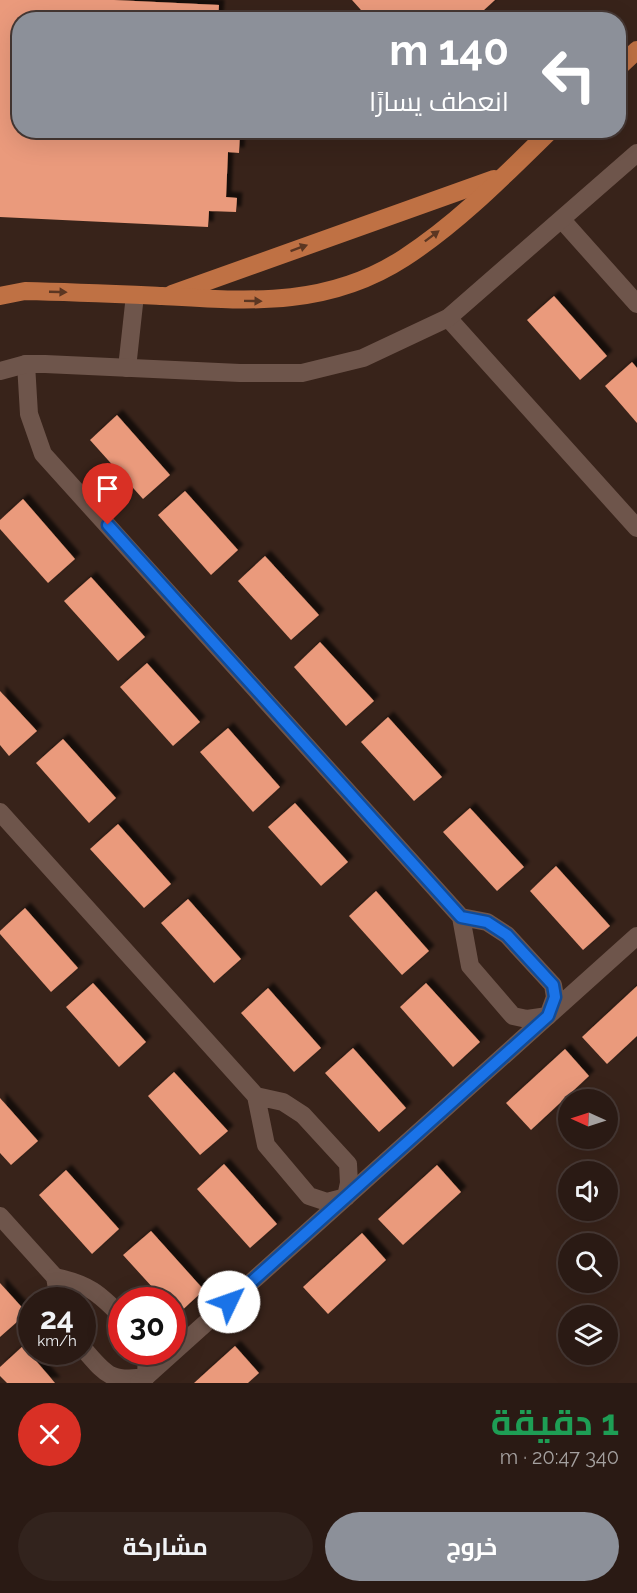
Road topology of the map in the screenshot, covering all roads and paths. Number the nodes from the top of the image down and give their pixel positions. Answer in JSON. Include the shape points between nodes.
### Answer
{"nodes":[{"id":1,"x":637,"y":50,"type":"edge"},
{"id":2,"x":626,"y":60,"type":"edge"},
{"id":3,"x":543,"y":138,"type":"edge"},
{"id":4,"x":637,"y":153,"type":"edge"},
{"id":5,"x":504,"y":175,"type":"junction"},
{"id":6,"x":562,"y":220,"type":"junction"},
{"id":7,"x":135,"y":295,"type":"junction"},
{"id":8,"x":0,"y":296,"type":"edge"},
{"id":9,"x":165,"y":296,"type":"junction"},
{"id":10,"x":637,"y":304,"type":"edge"},
{"id":11,"x":448,"y":318,"type":"junction"},
{"id":12,"x":26,"y":364,"type":"junction"},
{"id":13,"x":127,"y":368,"type":"junction"},
{"id":14,"x":0,"y":371,"type":"edge"},
{"id":15,"x":637,"y":528,"type":"edge"},
{"id":16,"x":0,"y":812,"type":"edge"},
{"id":17,"x":461,"y":917,"type":"junction"},
{"id":18,"x":637,"y":936,"type":"edge"},
{"id":19,"x":548,"y":1016,"type":"junction"},
{"id":20,"x":256,"y":1096,"type":"junction"},
{"id":21,"x":346,"y":1197,"type":"junction"},
{"id":22,"x":0,"y":1216,"type":"edge"},
{"id":23,"x":56,"y":1277,"type":"junction"},
{"id":24,"x":57,"y":1287,"type":"edge"},
{"id":25,"x":108,"y":1302,"type":"edge"},
{"id":26,"x":96,"y":1363,"type":"edge"},
{"id":27,"x":145,"y":1365,"type":"edge"},
{"id":28,"x":142,"y":1380,"type":"edge"}],
"edges":[{"from":1,"to":2,"type":"main road"},
{"from":3,"to":5,"type":"main road"},
{"from":4,"to":6,"type":"street"},
{"from":9,"to":5,"type":"main road","one_way":true},
{"from":9,"to":5,"type":"main road","one_way":true,"via":[[259,301],[306,297],[351,284],[403,259]]},
{"from":6,"to":10,"type":"street"},
{"from":6,"to":11,"type":"street"},
{"from":8,"to":7,"type":"main road","one_way":true,"via":[[25,291]]},
{"from":7,"to":9,"type":"main road"},
{"from":7,"to":13,"type":"street"},
{"from":11,"to":13,"type":"street","via":[[363,358],[302,373]]},
{"from":11,"to":15,"type":"street"},
{"from":12,"to":13,"type":"street"},
{"from":12,"to":14,"type":"street"},
{"from":12,"to":17,"type":"street","via":[[29,414],[43,454]]},
{"from":16,"to":20,"type":"street"},
{"from":17,"to":19,"type":"street","via":[[487,922],[507,935],[553,985],[555,997]]},
{"from":17,"to":19,"type":"street","via":[[470,966],[513,1016]]},
{"from":18,"to":19,"type":"street"},
{"from":19,"to":21,"type":"street"},
{"from":20,"to":21,"type":"street","via":[[283,1102],[303,1115],[348,1164],[350,1183]]},
{"from":20,"to":21,"type":"street","via":[[266,1145],[309,1196],[327,1202]]},
{"from":21,"to":28,"type":"street"},
{"from":22,"to":23,"type":"street"},
{"from":23,"to":24,"type":"street"},
{"from":23,"to":25,"type":"street","via":[[82,1282]]},
{"from":26,"to":28,"type":"street","via":[[108,1377],[126,1383]]},
{"from":27,"to":28,"type":"street"}]}
